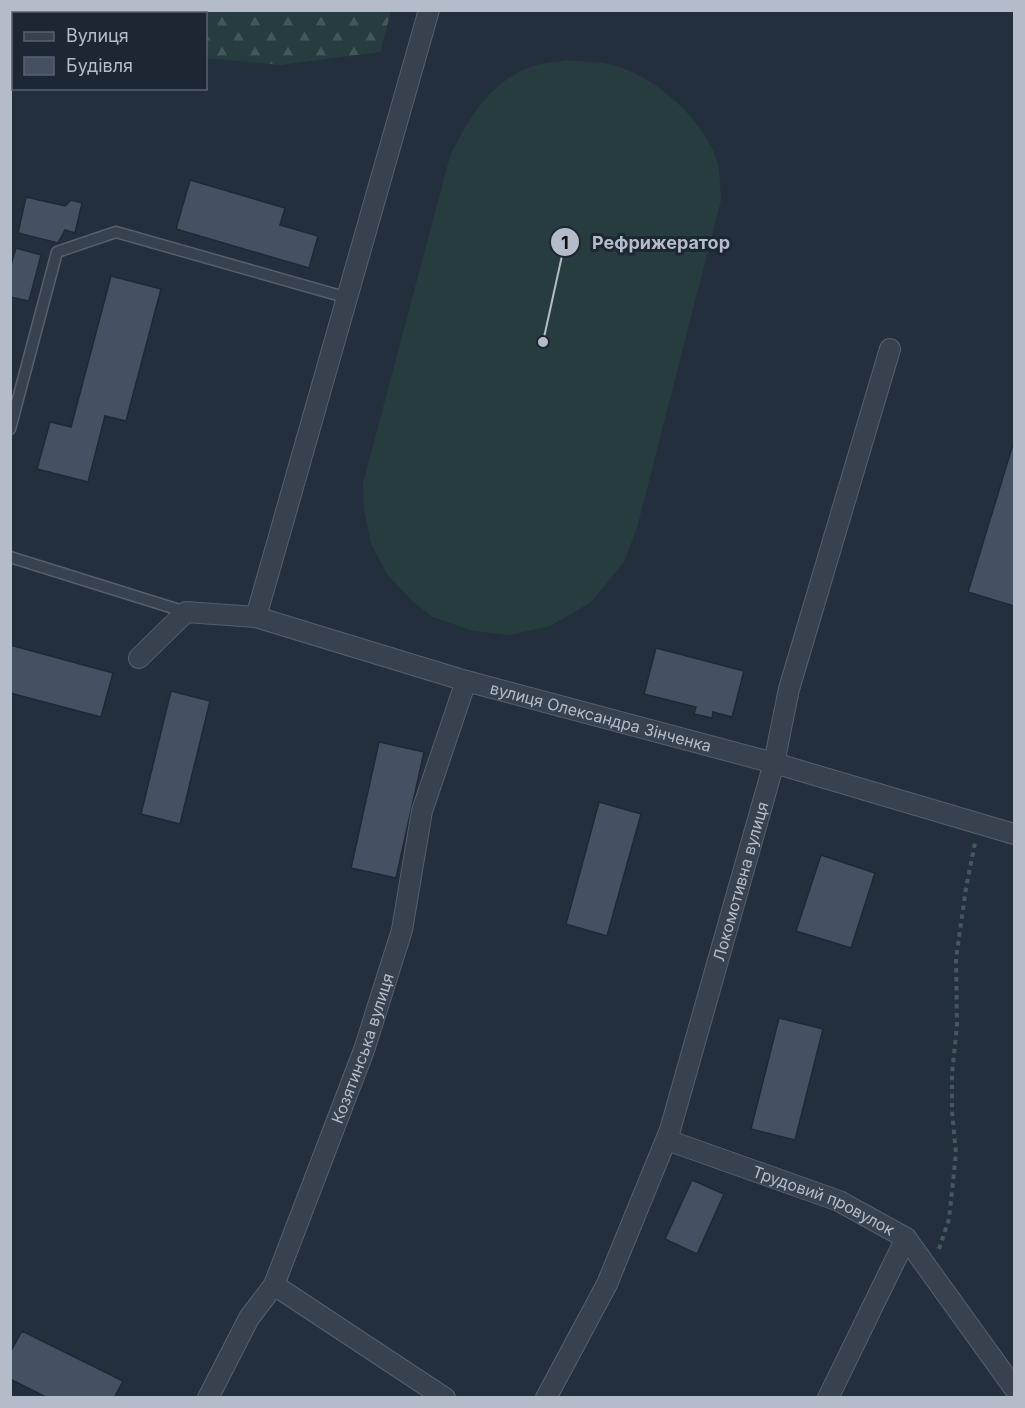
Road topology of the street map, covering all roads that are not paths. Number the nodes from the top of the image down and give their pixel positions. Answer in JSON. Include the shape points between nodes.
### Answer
{"nodes":[{"id":1,"x":429,"y":10,"type":"edge"},
{"id":2,"x":348,"y":298,"type":"junction"},
{"id":3,"x":890,"y":349,"type":"dead end"},
{"id":4,"x":10,"y":429,"type":"edge"},
{"id":5,"x":10,"y":557,"type":"edge"},
{"id":6,"x":186,"y":612,"type":"junction"},
{"id":7,"x":256,"y":617,"type":"junction"},
{"id":8,"x":139,"y":658,"type":"dead end"},
{"id":9,"x":466,"y":681,"type":"junction"},
{"id":10,"x":774,"y":763,"type":"junction"},
{"id":11,"x":1014,"y":834,"type":"edge"},
{"id":12,"x":667,"y":1140,"type":"junction"},
{"id":13,"x":906,"y":1238,"type":"junction"},
{"id":14,"x":274,"y":1285,"type":"junction"},
{"id":15,"x":1014,"y":1388,"type":"edge"},
{"id":16,"x":208,"y":1398,"type":"edge"},
{"id":17,"x":444,"y":1398,"type":"edge"},
{"id":18,"x":546,"y":1398,"type":"edge"},
{"id":19,"x":828,"y":1398,"type":"edge"}],
"edges":[{"from":1,"to":2,"type":"street"},
{"from":2,"to":4,"type":"lane","via":[[117,232],[57,252]]},
{"from":2,"to":7,"type":"street"},
{"from":3,"to":10,"type":"street","name":"Локомотивна вулиця","via":[[789,688]]},
{"from":5,"to":6,"type":"lane"},
{"from":6,"to":7,"type":"street","name":"вулиця Олександра Зінченка"},
{"from":6,"to":8,"type":"street"},
{"from":7,"to":9,"type":"street","name":"вулиця Олександра Зінченка"},
{"from":9,"to":10,"type":"street","name":"вулиця Олександра Зінченка"},
{"from":9,"to":14,"type":"street","name":"Козятинська вулиця","via":[[422,811],[402,930],[364,1050]]},
{"from":10,"to":11,"type":"street","name":"вулиця Олександра Зінченка"},
{"from":10,"to":12,"type":"street","name":"Локомотивна вулиця"},
{"from":12,"to":13,"type":"street","name":"Трудовий провулок","via":[[839,1201]]},
{"from":12,"to":18,"type":"street","name":"Локомотивна вулиця","via":[[607,1284]]},
{"from":13,"to":15,"type":"street","name":"Трудовий провулок"},
{"from":13,"to":19,"type":"street"},
{"from":14,"to":16,"type":"street","name":"Козятинська вулиця","via":[[249,1318]]},
{"from":14,"to":17,"type":"street"}]}
